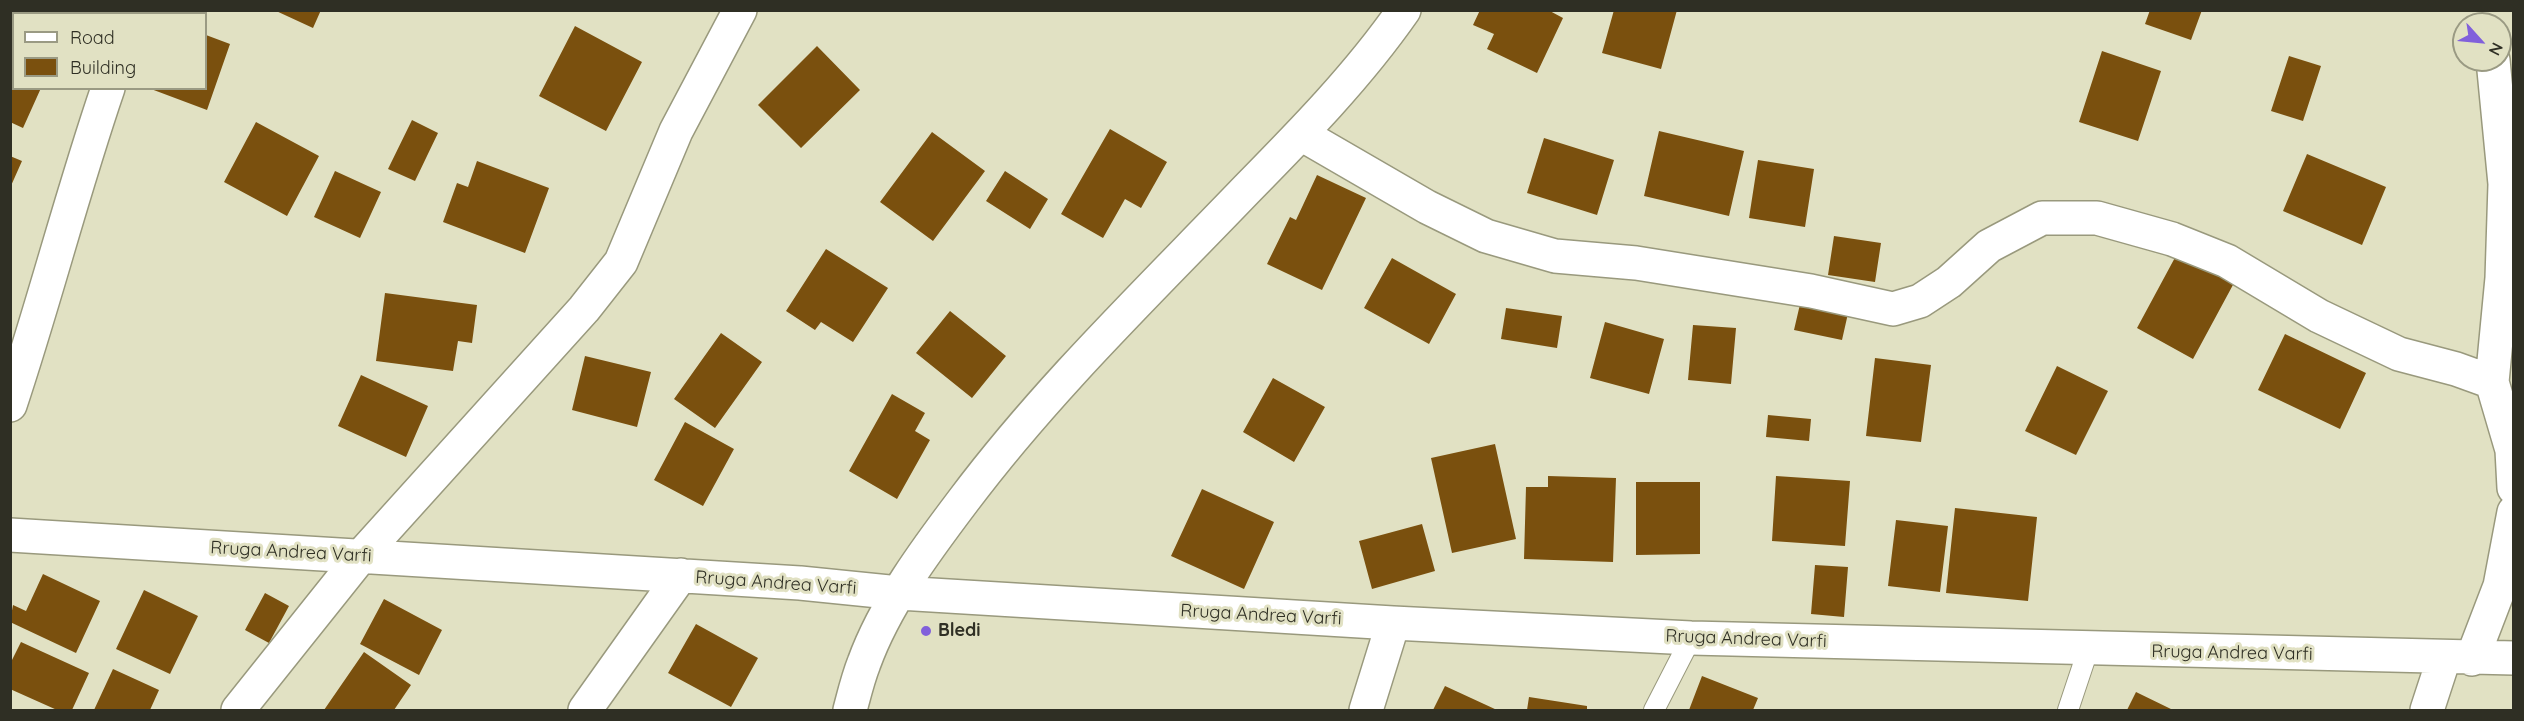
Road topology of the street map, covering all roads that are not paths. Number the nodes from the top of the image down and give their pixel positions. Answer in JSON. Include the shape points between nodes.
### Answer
{"nodes":[{"id":1,"x":740,"y":10,"type":"edge"},
{"id":2,"x":1404,"y":10,"type":"edge"},
{"id":3,"x":2494,"y":72,"type":"edge"},
{"id":4,"x":107,"y":90,"type":"edge"},
{"id":5,"x":1301,"y":134,"type":"junction"},
{"id":6,"x":2492,"y":382,"type":"junction"},
{"id":7,"x":10,"y":405,"type":"edge"},
{"id":8,"x":2514,"y":488,"type":"edge"},
{"id":9,"x":2514,"y":512,"type":"edge"},
{"id":10,"x":10,"y":535,"type":"edge"},
{"id":11,"x":361,"y":556,"type":"junction"},
{"id":12,"x":681,"y":575,"type":"junction"},
{"id":13,"x":899,"y":593,"type":"junction"},
{"id":14,"x":1393,"y":623,"type":"junction"},
{"id":15,"x":1691,"y":638,"type":"junction"},
{"id":16,"x":2088,"y":650,"type":"junction"},
{"id":17,"x":2458,"y":658,"type":"junction"},
{"id":18,"x":2514,"y":658,"type":"edge"},
{"id":19,"x":238,"y":711,"type":"edge"},
{"id":20,"x":585,"y":711,"type":"edge"},
{"id":21,"x":850,"y":711,"type":"edge"},
{"id":22,"x":1366,"y":711,"type":"edge"},
{"id":23,"x":1653,"y":711,"type":"edge"},
{"id":24,"x":2068,"y":711,"type":"edge"},
{"id":25,"x":2427,"y":711,"type":"edge"}],
"edges":[{"from":1,"to":11,"type":"street","via":[[676,131],[621,262],[584,309]]},
{"from":2,"to":5,"type":"street","via":[[1379,46]]},
{"from":3,"to":6,"type":"street","via":[[2505,184],[2502,278]]},
{"from":4,"to":7,"type":"street"},
{"from":5,"to":6,"type":"street","via":[[1427,207],[1486,236],[1555,256],[1636,263],[1811,291],[1893,309],[1920,301],[1949,282],[1989,246],[2042,218],[2097,218],[2172,239],[2227,261],[2319,316],[2399,354]]},
{"from":5,"to":13,"type":"street","via":[[1106,335],[1001,450]]},
{"from":6,"to":8,"type":"street","via":[[2512,450]]},
{"from":9,"to":17,"type":"street","via":[[2500,586]]},
{"from":10,"to":11,"type":"street","name":"Rruga Andrea Varfi"},
{"from":11,"to":12,"type":"street","name":"Rruga Andrea Varfi"},
{"from":11,"to":19,"type":"street"},
{"from":12,"to":13,"type":"street","name":"Rruga Andrea Varfi"},
{"from":12,"to":20,"type":"street"},
{"from":13,"to":14,"type":"street","name":"Rruga Andrea Varfi"},
{"from":13,"to":21,"type":"street","via":[[864,662]]},
{"from":14,"to":15,"type":"street","name":"Rruga Andrea Varfi"},
{"from":14,"to":22,"type":"street"},
{"from":15,"to":16,"type":"street","name":"Rruga Andrea Varfi"},
{"from":15,"to":23,"type":"lane"},
{"from":16,"to":17,"type":"street","name":"Rruga Andrea Varfi"},
{"from":16,"to":24,"type":"lane"},
{"from":17,"to":18,"type":"street","name":"Rruga Andrea Varfi"},
{"from":17,"to":25,"type":"street"}]}
